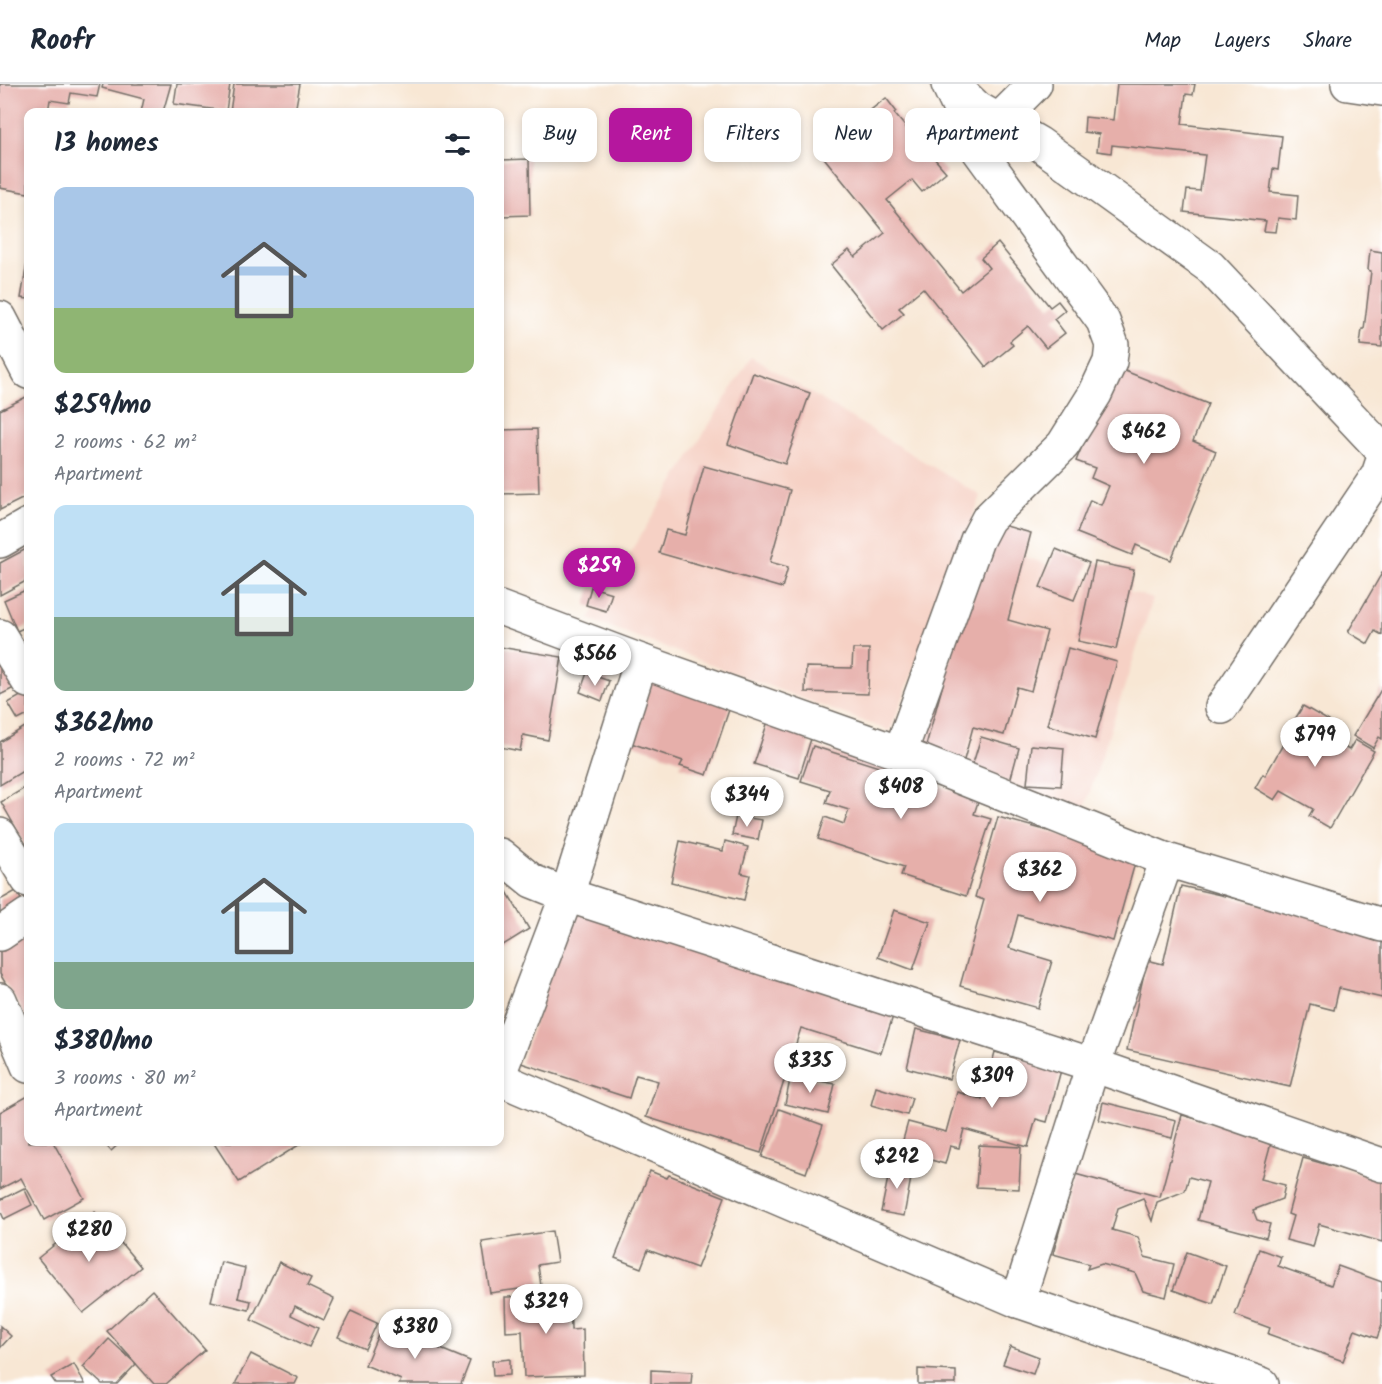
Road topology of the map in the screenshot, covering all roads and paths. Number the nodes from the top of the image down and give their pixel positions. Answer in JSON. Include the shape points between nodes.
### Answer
{"nodes":[{"id":1,"x":950,"y":84,"type":"edge"},
{"id":2,"x":1035,"y":84,"type":"edge"},
{"id":3,"x":1348,"y":84,"type":"edge"},
{"id":4,"x":1382,"y":89,"type":"edge"},
{"id":5,"x":977,"y":108,"type":"edge"},
{"id":6,"x":1011,"y":108,"type":"edge"},
{"id":7,"x":1040,"y":144,"type":"edge"},
{"id":8,"x":0,"y":318,"type":"edge"},
{"id":9,"x":24,"y":364,"type":"edge"},
{"id":10,"x":1382,"y":450,"type":"edge"},
{"id":11,"x":1382,"y":463,"type":"edge"},
{"id":12,"x":504,"y":610,"type":"edge"},
{"id":13,"x":0,"y":636,"type":"edge"},
{"id":14,"x":641,"y":661,"type":"junction"},
{"id":15,"x":24,"y":675,"type":"edge"},
{"id":16,"x":1222,"y":707,"type":"dead end"},
{"id":17,"x":900,"y":753,"type":"junction"},
{"id":18,"x":0,"y":835,"type":"edge"},
{"id":19,"x":504,"y":858,"type":"edge"},
{"id":20,"x":1167,"y":860,"type":"junction"},
{"id":21,"x":24,"y":874,"type":"edge"},
{"id":22,"x":567,"y":894,"type":"junction"},
{"id":23,"x":24,"y":918,"type":"edge"},
{"id":24,"x":1382,"y":925,"type":"edge"},
{"id":25,"x":0,"y":934,"type":"edge"},
{"id":26,"x":0,"y":1000,"type":"edge"},
{"id":27,"x":24,"y":1057,"type":"edge"},
{"id":28,"x":504,"y":1061,"type":"edge"},
{"id":29,"x":1093,"y":1065,"type":"junction"},
{"id":30,"x":504,"y":1080,"type":"edge"},
{"id":31,"x":1382,"y":1165,"type":"edge"},
{"id":32,"x":1018,"y":1300,"type":"junction"},
{"id":33,"x":1262,"y":1384,"type":"edge"}],
"edges":[{"from":1,"to":5,"type":"street"},
{"from":1,"to":17,"type":"street","via":[[979,151],[1103,321],[1112,345],[1110,362],[1095,394],[1063,445],[988,519],[977,540]]},
{"from":2,"to":6,"type":"street"},
{"from":3,"to":4,"type":"street"},
{"from":7,"to":10,"type":"street","via":[[1210,267]]},
{"from":8,"to":9,"type":"street"},
{"from":11,"to":16,"type":"street","via":[[1378,475]]},
{"from":12,"to":14,"type":"street"},
{"from":13,"to":15,"type":"street"},
{"from":14,"to":17,"type":"street"},
{"from":14,"to":22,"type":"street"},
{"from":17,"to":20,"type":"street"},
{"from":18,"to":21,"type":"street"},
{"from":19,"to":22,"type":"street","via":[[532,881]]},
{"from":20,"to":24,"type":"street"},
{"from":20,"to":29,"type":"street"},
{"from":22,"to":28,"type":"street"},
{"from":22,"to":29,"type":"street"},
{"from":23,"to":25,"type":"street"},
{"from":26,"to":27,"type":"street"},
{"from":29,"to":31,"type":"street"},
{"from":29,"to":32,"type":"street"},
{"from":30,"to":32,"type":"street"},
{"from":32,"to":33,"type":"street"}]}
